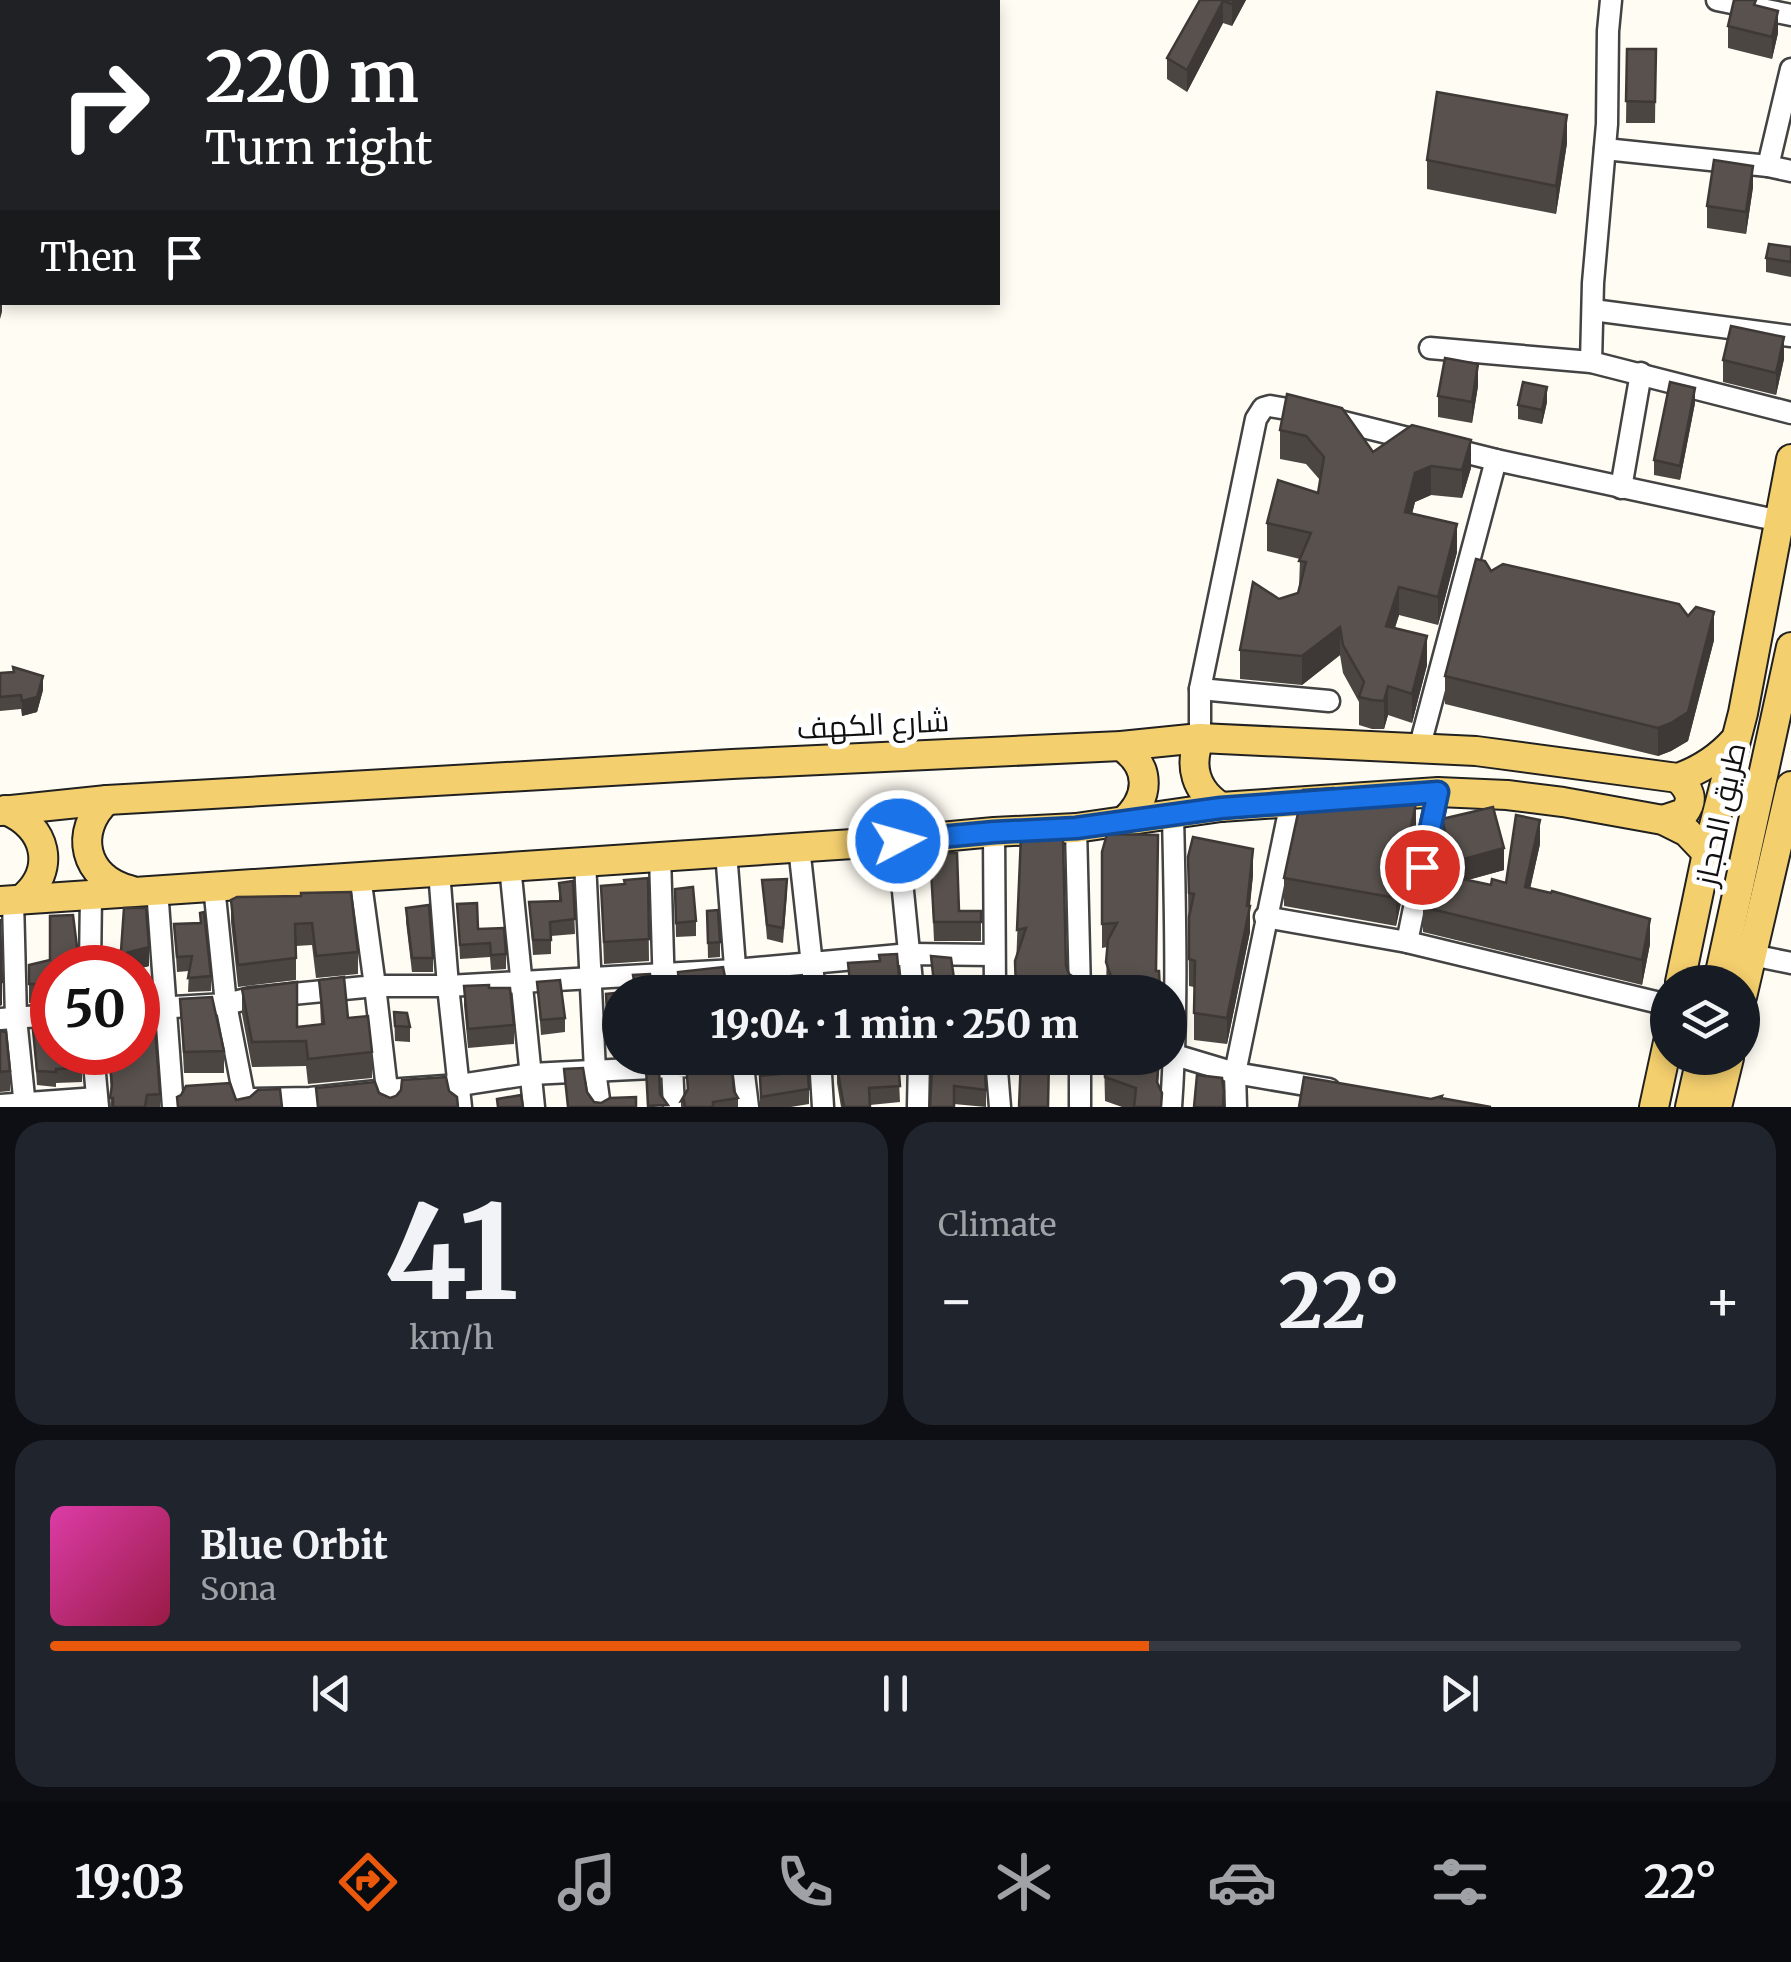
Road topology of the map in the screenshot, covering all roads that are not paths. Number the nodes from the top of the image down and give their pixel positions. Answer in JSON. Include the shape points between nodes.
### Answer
{"nodes":[{"id":1,"x":1611,"y":0,"type":"edge"},
{"id":2,"x":1717,"y":0,"type":"edge"},
{"id":3,"x":1791,"y":15,"type":"edge"},
{"id":4,"x":1791,"y":69,"type":"edge"},
{"id":5,"x":1605,"y":149,"type":"junction"},
{"id":6,"x":1768,"y":166,"type":"junction"},
{"id":7,"x":1791,"y":172,"type":"edge"},
{"id":8,"x":1593,"y":310,"type":"junction"},
{"id":9,"x":1791,"y":336,"type":"edge"},
{"id":10,"x":1430,"y":348,"type":"dead end"},
{"id":11,"x":1591,"y":362,"type":"junction"},
{"id":12,"x":1641,"y":373,"type":"junction"},
{"id":13,"x":1791,"y":413,"type":"edge"},
{"id":14,"x":1791,"y":459,"type":"edge"},
{"id":15,"x":1496,"y":460,"type":"junction"},
{"id":16,"x":1621,"y":488,"type":"junction"},
{"id":17,"x":1780,"y":521,"type":"junction"},
{"id":18,"x":1790,"y":653,"type":"edge"},
{"id":19,"x":1200,"y":689,"type":"junction"},
{"id":20,"x":1329,"y":701,"type":"dead end"},
{"id":21,"x":1739,"y":727,"type":"junction"},
{"id":22,"x":1200,"y":738,"type":"junction"},
{"id":23,"x":1121,"y":746,"type":"junction"},
{"id":24,"x":1419,"y":749,"type":"junction"},
{"id":25,"x":1678,"y":778,"type":"junction"},
{"id":26,"x":1438,"y":792,"type":"junction"},
{"id":27,"x":1790,"y":798,"type":"edge"},
{"id":28,"x":107,"y":800,"type":"junction"},
{"id":29,"x":1290,"y":802,"type":"junction"},
{"id":30,"x":1221,"y":808,"type":"junction"},
{"id":31,"x":3,"y":811,"type":"edge"},
{"id":32,"x":1172,"y":814,"type":"junction"},
{"id":33,"x":1663,"y":820,"type":"junction"},
{"id":34,"x":1123,"y":822,"type":"junction"},
{"id":35,"x":1076,"y":828,"type":"junction"},
{"id":36,"x":994,"y":832,"type":"junction"},
{"id":37,"x":898,"y":841,"type":"junction"},
{"id":38,"x":800,"y":847,"type":"junction"},
{"id":39,"x":726,"y":852,"type":"junction"},
{"id":40,"x":1707,"y":853,"type":"junction"},
{"id":41,"x":660,"y":856,"type":"junction"},
{"id":42,"x":584,"y":861,"type":"junction"},
{"id":43,"x":510,"y":866,"type":"junction"},
{"id":44,"x":439,"y":871,"type":"junction"},
{"id":45,"x":360,"y":876,"type":"junction"},
{"id":46,"x":214,"y":886,"type":"junction"},
{"id":47,"x":145,"y":890,"type":"junction"},
{"id":48,"x":91,"y":894,"type":"junction"},
{"id":49,"x":12,"y":900,"type":"edge"},
{"id":50,"x":1266,"y":917,"type":"junction"},
{"id":51,"x":1407,"y":942,"type":"junction"},
{"id":52,"x":90,"y":945,"type":"edge"},
{"id":53,"x":910,"y":954,"type":"junction"},
{"id":54,"x":994,"y":955,"type":"junction"},
{"id":55,"x":1752,"y":955,"type":"junction"},
{"id":56,"x":812,"y":963,"type":"junction"},
{"id":57,"x":1791,"y":963,"type":"edge"},
{"id":58,"x":1684,"y":965,"type":"edge"},
{"id":59,"x":1722,"y":965,"type":"edge"},
{"id":60,"x":1750,"y":965,"type":"edge"},
{"id":61,"x":735,"y":970,"type":"junction"},
{"id":62,"x":663,"y":975,"type":"edge"},
{"id":63,"x":707,"y":975,"type":"edge"},
{"id":64,"x":735,"y":975,"type":"edge"},
{"id":65,"x":813,"y":975,"type":"edge"},
{"id":66,"x":912,"y":975,"type":"edge"},
{"id":67,"x":995,"y":975,"type":"edge"},
{"id":68,"x":1080,"y":975,"type":"edge"},
{"id":69,"x":1174,"y":975,"type":"edge"},
{"id":70,"x":591,"y":976,"type":"junction"},
{"id":71,"x":602,"y":977,"type":"edge"},
{"id":72,"x":521,"y":980,"type":"junction"},
{"id":73,"x":375,"y":986,"type":"junction"},
{"id":74,"x":448,"y":986,"type":"junction"},
{"id":75,"x":1650,"y":1001,"type":"edge"},
{"id":76,"x":226,"y":1004,"type":"junction"},
{"id":77,"x":160,"y":1008,"type":"edge"},
{"id":78,"x":165,"y":1008,"type":"junction"},
{"id":79,"x":8,"y":1018,"type":"edge"},
{"id":80,"x":1187,"y":1059,"type":"edge"},
{"id":81,"x":602,"y":1070,"type":"edge"},
{"id":82,"x":595,"y":1071,"type":"junction"},
{"id":83,"x":1235,"y":1073,"type":"junction"},
{"id":84,"x":531,"y":1074,"type":"junction"},
{"id":85,"x":95,"y":1075,"type":"edge"},
{"id":86,"x":672,"y":1075,"type":"edge"},
{"id":87,"x":744,"y":1075,"type":"edge"},
{"id":88,"x":821,"y":1075,"type":"edge"},
{"id":89,"x":919,"y":1075,"type":"edge"},
{"id":90,"x":997,"y":1075,"type":"edge"},
{"id":91,"x":1080,"y":1075,"type":"edge"},
{"id":92,"x":1174,"y":1075,"type":"edge"},
{"id":93,"x":1661,"y":1075,"type":"edge"},
{"id":94,"x":1697,"y":1075,"type":"edge"},
{"id":95,"x":1724,"y":1075,"type":"edge"},
{"id":96,"x":460,"y":1085,"type":"junction"},
{"id":97,"x":1355,"y":1093,"type":"edge"},
{"id":98,"x":388,"y":1098,"type":"edge"},
{"id":99,"x":98,"y":1102,"type":"edge"},
{"id":100,"x":246,"y":1103,"type":"edge"},
{"id":101,"x":311,"y":1103,"type":"edge"},
{"id":102,"x":0,"y":1105,"type":"edge"},
{"id":103,"x":25,"y":1105,"type":"edge"},
{"id":104,"x":173,"y":1107,"type":"edge"},
{"id":105,"x":461,"y":1107,"type":"edge"},
{"id":106,"x":534,"y":1107,"type":"edge"},
{"id":107,"x":600,"y":1107,"type":"edge"},
{"id":108,"x":674,"y":1107,"type":"edge"},
{"id":109,"x":748,"y":1107,"type":"edge"},
{"id":110,"x":823,"y":1107,"type":"edge"},
{"id":111,"x":918,"y":1107,"type":"edge"},
{"id":112,"x":1000,"y":1107,"type":"edge"},
{"id":113,"x":1080,"y":1107,"type":"edge"},
{"id":114,"x":1172,"y":1107,"type":"edge"},
{"id":115,"x":1236,"y":1107,"type":"edge"},
{"id":116,"x":1654,"y":1107,"type":"edge"},
{"id":117,"x":1690,"y":1107,"type":"edge"},
{"id":118,"x":1717,"y":1107,"type":"edge"}],
"edges":[{"from":1,"to":5,"type":"street"},
{"from":2,"to":3,"type":"street"},
{"from":4,"to":6,"type":"street"},
{"from":5,"to":6,"type":"street"},
{"from":5,"to":8,"type":"street"},
{"from":6,"to":7,"type":"street"},
{"from":8,"to":9,"type":"street"},
{"from":8,"to":11,"type":"street"},
{"from":10,"to":11,"type":"street"},
{"from":11,"to":12,"type":"street"},
{"from":12,"to":13,"type":"street"},
{"from":12,"to":16,"type":"street"},
{"from":14,"to":17,"type":"main road"},
{"from":15,"to":16,"type":"street"},
{"from":15,"to":19,"type":"street","via":[[1263,408]]},
{"from":15,"to":24,"type":"street"},
{"from":16,"to":17,"type":"street"},
{"from":17,"to":21,"type":"main road"},
{"from":18,"to":21,"type":"main road"},
{"from":18,"to":59,"type":"main road","name":"طريق الحجاز"},
{"from":19,"to":20,"type":"street"},
{"from":19,"to":22,"type":"street"},
{"from":21,"to":25,"type":"main road","via":[[1725,752]]},
{"from":21,"to":40,"type":"main road"},
{"from":22,"to":23,"type":"main road","name":"شارع الكهف"},
{"from":22,"to":24,"type":"main road","name":"شارع الكهف"},
{"from":22,"to":30,"type":"main road","via":[[1194,760],[1198,783]]},
{"from":23,"to":28,"type":"main road","name":"شارع الكهف"},
{"from":23,"to":34,"type":"main road","via":[[1140,766],[1144,784],[1140,803]]},
{"from":24,"to":25,"type":"main road","name":"شارع الكهف"},
{"from":25,"to":33,"type":"main road","via":[[1688,790],[1688,808]]},
{"from":26,"to":29,"type":"main road"},
{"from":26,"to":33,"type":"main road","via":[[1562,802]]},
{"from":26,"to":51,"type":"street"},
{"from":27,"to":55,"type":"main road","name":"طريق الحجاز"},
{"from":28,"to":31,"type":"main road","name":"شارع الكهف"},
{"from":28,"to":47,"type":"main road","via":[[89,824],[88,854],[105,879],[122,889]]},
{"from":29,"to":30,"type":"main road"},
{"from":29,"to":50,"type":"street"},
{"from":30,"to":32,"type":"main road"},
{"from":31,"to":49,"type":"main road","via":[[32,826],[44,855],[30,893]]},
{"from":32,"to":34,"type":"main road"},
{"from":32,"to":69,"type":"street"},
{"from":33,"to":40,"type":"main road"},
{"from":34,"to":35,"type":"main road"},
{"from":35,"to":36,"type":"main road"},
{"from":35,"to":68,"type":"street"},
{"from":36,"to":37,"type":"main road"},
{"from":36,"to":54,"type":"street"},
{"from":37,"to":38,"type":"main road"},
{"from":37,"to":53,"type":"street"},
{"from":38,"to":39,"type":"main road"},
{"from":38,"to":56,"type":"street"},
{"from":39,"to":41,"type":"main road"},
{"from":39,"to":61,"type":"street"},
{"from":40,"to":58,"type":"main road"},
{"from":41,"to":42,"type":"main road"},
{"from":41,"to":62,"type":"street"},
{"from":42,"to":43,"type":"main road"},
{"from":42,"to":70,"type":"street"},
{"from":43,"to":44,"type":"main road"},
{"from":43,"to":72,"type":"street"},
{"from":44,"to":45,"type":"main road"},
{"from":44,"to":74,"type":"street"},
{"from":45,"to":46,"type":"main road"},
{"from":45,"to":73,"type":"street"},
{"from":46,"to":47,"type":"main road"},
{"from":46,"to":76,"type":"street"},
{"from":47,"to":48,"type":"main road"},
{"from":47,"to":78,"type":"street"},
{"from":48,"to":49,"type":"main road"},
{"from":48,"to":52,"type":"street"},
{"from":49,"to":79,"type":"street"},
{"from":50,"to":51,"type":"street"},
{"from":50,"to":83,"type":"street"},
{"from":51,"to":75,"type":"street"},
{"from":53,"to":54,"type":"street"},
{"from":53,"to":56,"type":"street"},
{"from":53,"to":66,"type":"street"},
{"from":54,"to":67,"type":"street"},
{"from":55,"to":57,"type":"street"},
{"from":55,"to":60,"type":"main road","name":"طريق الحجاز"},
{"from":56,"to":61,"type":"street"},
{"from":56,"to":65,"type":"street"},
{"from":61,"to":63,"type":"street"},
{"from":61,"to":64,"type":"street"},
{"from":70,"to":71,"type":"street"},
{"from":70,"to":72,"type":"street"},
{"from":70,"to":82,"type":"street"},
{"from":72,"to":74,"type":"street"},
{"from":72,"to":84,"type":"street"},
{"from":73,"to":74,"type":"street"},
{"from":73,"to":76,"type":"street"},
{"from":73,"to":98,"type":"street"},
{"from":74,"to":96,"type":"street"},
{"from":76,"to":78,"type":"street"},
{"from":76,"to":100,"type":"street"},
{"from":77,"to":78,"type":"street"},
{"from":78,"to":104,"type":"street"},
{"from":79,"to":103,"type":"street"},
{"from":80,"to":83,"type":"street"},
{"from":81,"to":82,"type":"street"},
{"from":82,"to":84,"type":"street"},
{"from":82,"to":107,"type":"street"},
{"from":83,"to":97,"type":"street"},
{"from":83,"to":115,"type":"street"},
{"from":84,"to":96,"type":"street"},
{"from":84,"to":106,"type":"street"},
{"from":85,"to":99,"type":"street"},
{"from":86,"to":108,"type":"street"},
{"from":87,"to":109,"type":"street"},
{"from":88,"to":110,"type":"street"},
{"from":89,"to":111,"type":"street"},
{"from":90,"to":112,"type":"street"},
{"from":91,"to":113,"type":"street"},
{"from":92,"to":114,"type":"street"},
{"from":93,"to":116,"type":"main road"},
{"from":94,"to":117,"type":"main road"},
{"from":95,"to":118,"type":"main road"},
{"from":96,"to":98,"type":"street"},
{"from":96,"to":105,"type":"street"},
{"from":98,"to":101,"type":"street"},
{"from":99,"to":103,"type":"street"},
{"from":100,"to":101,"type":"street"},
{"from":102,"to":103,"type":"street"}]}
